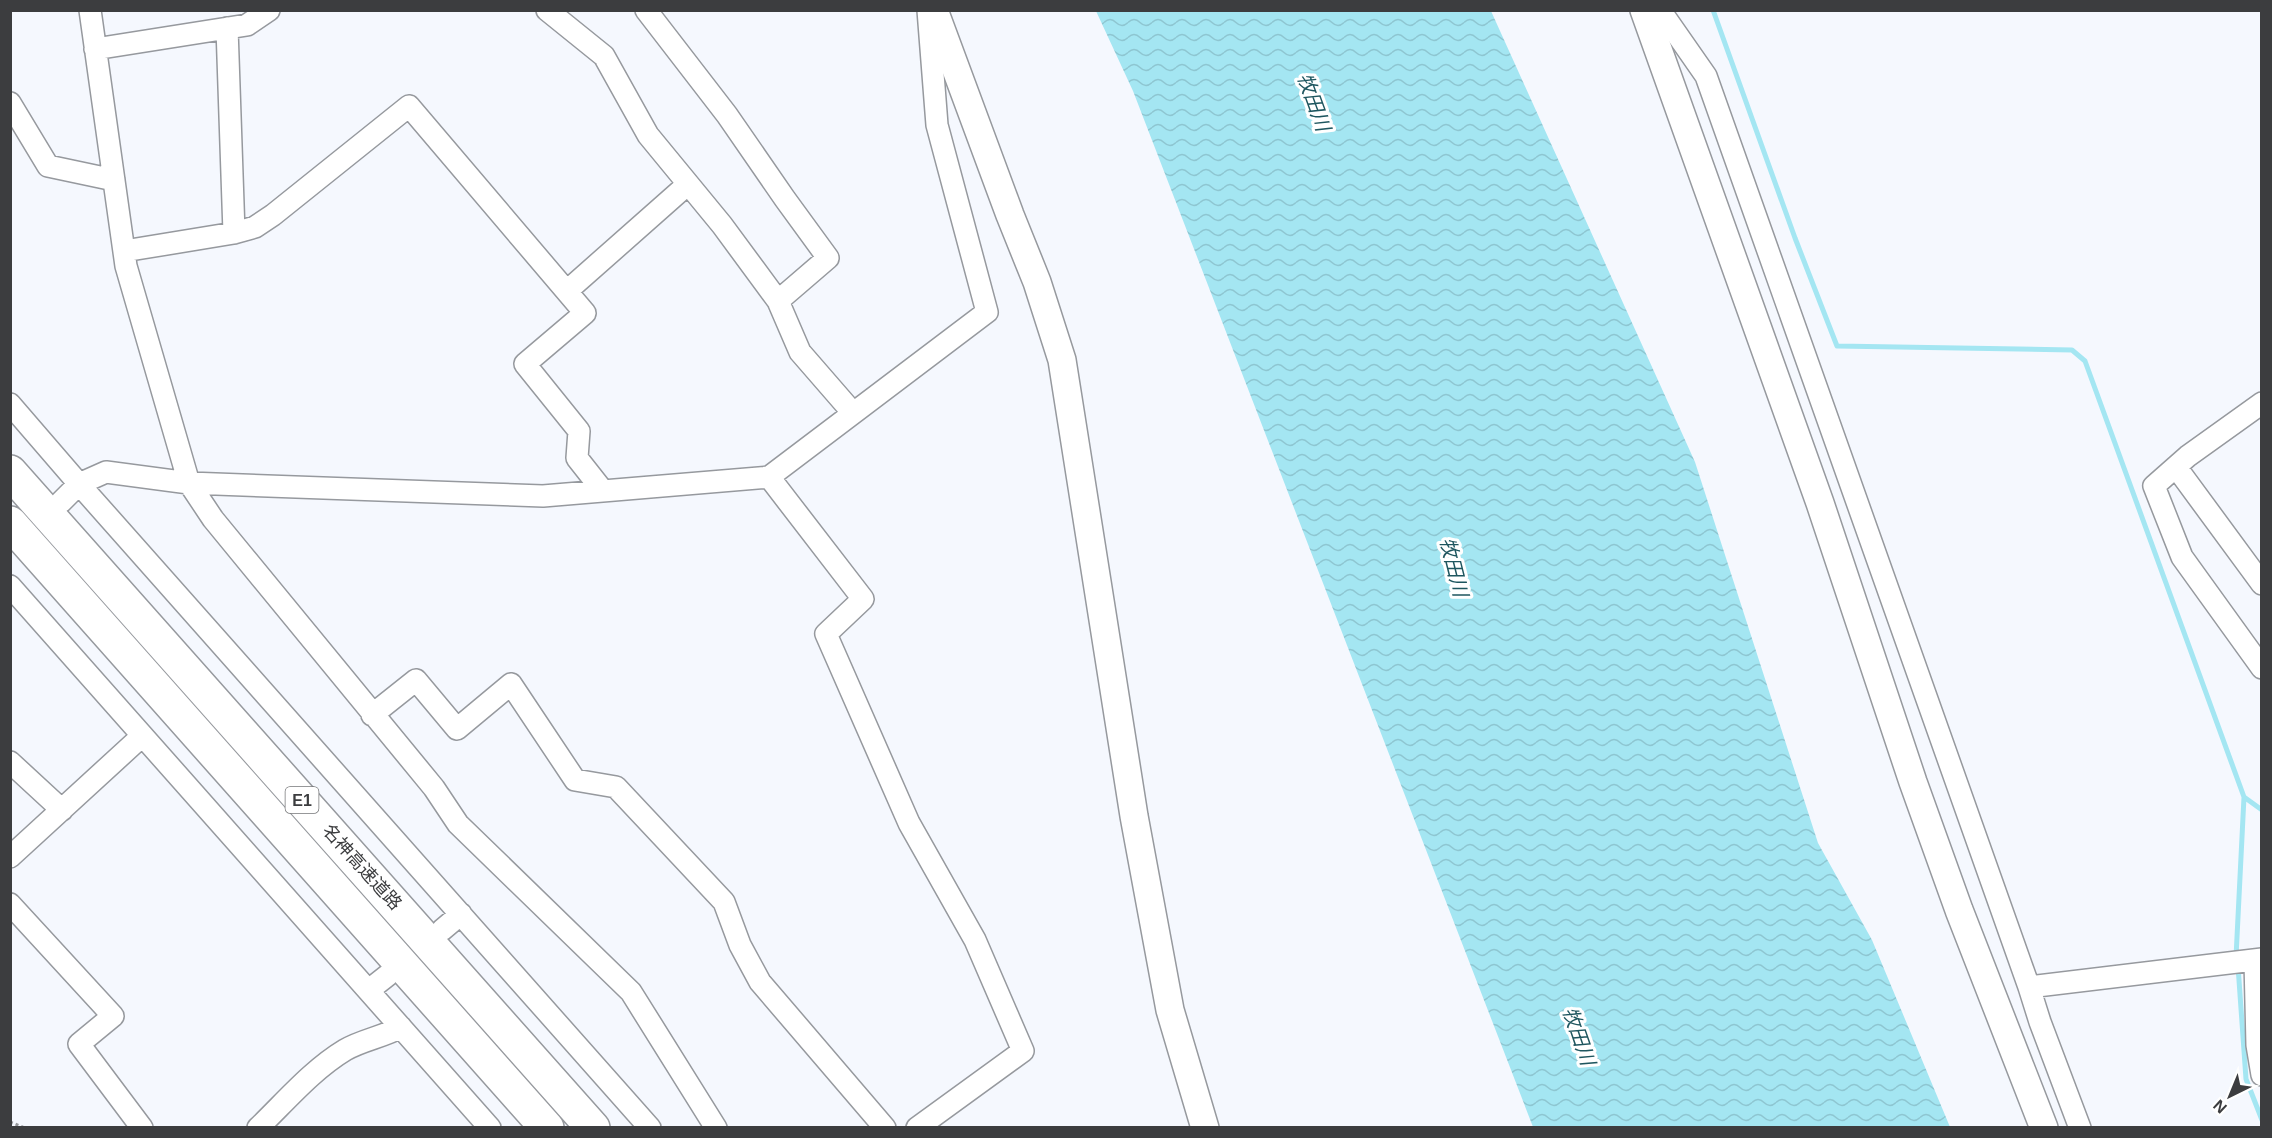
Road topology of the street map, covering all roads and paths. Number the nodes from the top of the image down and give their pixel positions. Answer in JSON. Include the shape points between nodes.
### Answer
{"nodes":[{"id":1,"x":90,"y":10,"type":"edge"},
{"id":2,"x":269,"y":10,"type":"edge"},
{"id":3,"x":547,"y":10,"type":"edge"},
{"id":4,"x":646,"y":10,"type":"edge"},
{"id":5,"x":928,"y":10,"type":"edge"},
{"id":6,"x":934,"y":10,"type":"edge"},
{"id":7,"x":1644,"y":10,"type":"edge"},
{"id":8,"x":1660,"y":10,"type":"edge"},
{"id":9,"x":226,"y":28,"type":"junction"},
{"id":10,"x":95,"y":49,"type":"junction"},
{"id":11,"x":11,"y":105,"type":"edge"},
{"id":12,"x":114,"y":180,"type":"junction"},
{"id":13,"x":688,"y":184,"type":"junction"},
{"id":14,"x":234,"y":233,"type":"junction"},
{"id":15,"x":124,"y":251,"type":"junction"},
{"id":16,"x":567,"y":291,"type":"junction"},
{"id":17,"x":778,"y":301,"type":"junction"},
{"id":18,"x":10,"y":404,"type":"edge"},
{"id":19,"x":853,"y":413,"type":"junction"},
{"id":20,"x":2258,"y":413,"type":"edge"},
{"id":21,"x":2176,"y":467,"type":"junction"},
{"id":22,"x":10,"y":472,"type":"edge"},
{"id":23,"x":769,"y":477,"type":"junction"},
{"id":24,"x":189,"y":483,"type":"junction"},
{"id":25,"x":79,"y":484,"type":"junction"},
{"id":26,"x":603,"y":491,"type":"junction"},
{"id":27,"x":61,"y":502,"type":"dead end"},
{"id":28,"x":10,"y":523,"type":"edge"},
{"id":29,"x":2262,"y":584,"type":"edge"},
{"id":30,"x":10,"y":586,"type":"edge"},
{"id":31,"x":2262,"y":668,"type":"edge"},
{"id":32,"x":372,"y":714,"type":"junction"},
{"id":33,"x":142,"y":736,"type":"junction"},
{"id":34,"x":10,"y":762,"type":"edge"},
{"id":35,"x":62,"y":810,"type":"junction"},
{"id":36,"x":10,"y":857,"type":"edge"},
{"id":37,"x":10,"y":904,"type":"edge"},
{"id":38,"x":461,"y":914,"type":"junction"},
{"id":39,"x":442,"y":930,"type":"dead end"},
{"id":40,"x":2259,"y":962,"type":"edge"},
{"id":41,"x":388,"y":975,"type":"dead end"},
{"id":42,"x":2029,"y":987,"type":"junction"},
{"id":43,"x":369,"y":990,"type":"junction"},
{"id":44,"x":401,"y":1027,"type":"junction"},
{"id":45,"x":2262,"y":1075,"type":"edge"},
{"id":46,"x":10,"y":1122,"type":"edge"},
{"id":47,"x":25,"y":1128,"type":"edge"},
{"id":48,"x":142,"y":1128,"type":"edge"},
{"id":49,"x":258,"y":1128,"type":"edge"},
{"id":50,"x":490,"y":1128,"type":"edge"},
{"id":51,"x":547,"y":1128,"type":"edge"},
{"id":52,"x":593,"y":1128,"type":"edge"},
{"id":53,"x":650,"y":1128,"type":"edge"},
{"id":54,"x":716,"y":1128,"type":"edge"},
{"id":55,"x":885,"y":1128,"type":"edge"},
{"id":56,"x":917,"y":1128,"type":"edge"},
{"id":57,"x":1205,"y":1128,"type":"edge"},
{"id":58,"x":2044,"y":1128,"type":"edge"},
{"id":59,"x":2080,"y":1128,"type":"edge"}],
"edges":[{"from":1,"to":10,"type":"street"},
{"from":2,"to":9,"type":"street","via":[[247,25]]},
{"from":3,"to":13,"type":"street","via":[[604,56],[648,135]]},
{"from":4,"to":17,"type":"street","via":[[727,115],[828,258]]},
{"from":5,"to":19,"type":"street","via":[[937,125],[987,312]]},
{"from":6,"to":57,"type":"street","via":[[1037,282],[1062,360],[1134,816],[1170,1010]]},
{"from":7,"to":58,"type":"street","via":[[1820,503],[1912,782]]},
{"from":8,"to":42,"type":"street","via":[[1706,76]]},
{"from":9,"to":10,"type":"street"},
{"from":9,"to":14,"type":"street"},
{"from":10,"to":12,"type":"street"},
{"from":11,"to":12,"type":"street","via":[[48,166]]},
{"from":12,"to":15,"type":"street"},
{"from":13,"to":16,"type":"street"},
{"from":13,"to":17,"type":"street"},
{"from":14,"to":15,"type":"street"},
{"from":14,"to":16,"type":"street","via":[[255,227],[273,215],[409,106]]},
{"from":15,"to":24,"type":"street"},
{"from":16,"to":26,"type":"street","via":[[585,313],[525,364],[579,431],[577,458]]},
{"from":17,"to":19,"type":"street","via":[[800,352]]},
{"from":18,"to":25,"type":"street"},
{"from":19,"to":23,"type":"street"},
{"from":20,"to":21,"type":"street"},
{"from":21,"to":29,"type":"street"},
{"from":21,"to":31,"type":"street","via":[[2154,486],[2182,557]]},
{"from":22,"to":52,"type":"highway","name":"名神高速道路","number":"E1"},
{"from":23,"to":26,"type":"street"},
{"from":23,"to":56,"type":"street","via":[[863,599],[826,634],[909,823],[975,940],[1023,1051]]},
{"from":24,"to":25,"type":"street","via":[[106,471]]},
{"from":24,"to":26,"type":"street","via":[[543,496]]},
{"from":24,"to":32,"type":"street","via":[[213,519]]},
{"from":25,"to":27,"type":"street"},
{"from":25,"to":38,"type":"street"},
{"from":28,"to":51,"type":"highway","name":"名神高速道路","number":"E1"},
{"from":30,"to":33,"type":"street"},
{"from":32,"to":54,"type":"street","via":[[434,788],[458,824],[631,992]]},
{"from":32,"to":55,"type":"street","via":[[416,680],[457,729],[512,684],[574,780],[616,787],[724,902],[740,945],[760,982]]},
{"from":33,"to":35,"type":"street"},
{"from":33,"to":43,"type":"street"},
{"from":34,"to":35,"type":"street"},
{"from":35,"to":36,"type":"street"},
{"from":37,"to":48,"type":"street","via":[[113,1016],[79,1044]]},
{"from":38,"to":39,"type":"street"},
{"from":38,"to":53,"type":"street"},
{"from":40,"to":42,"type":"street"},
{"from":40,"to":45,"type":"street","via":[[2257,1046]]},
{"from":41,"to":43,"type":"street"},
{"from":42,"to":59,"type":"street"},
{"from":43,"to":44,"type":"street"},
{"from":44,"to":49,"type":"street","via":[[346,1049],[311,1075]]},
{"from":44,"to":50,"type":"street"},
{"from":46,"to":47,"type":"path"}]}
